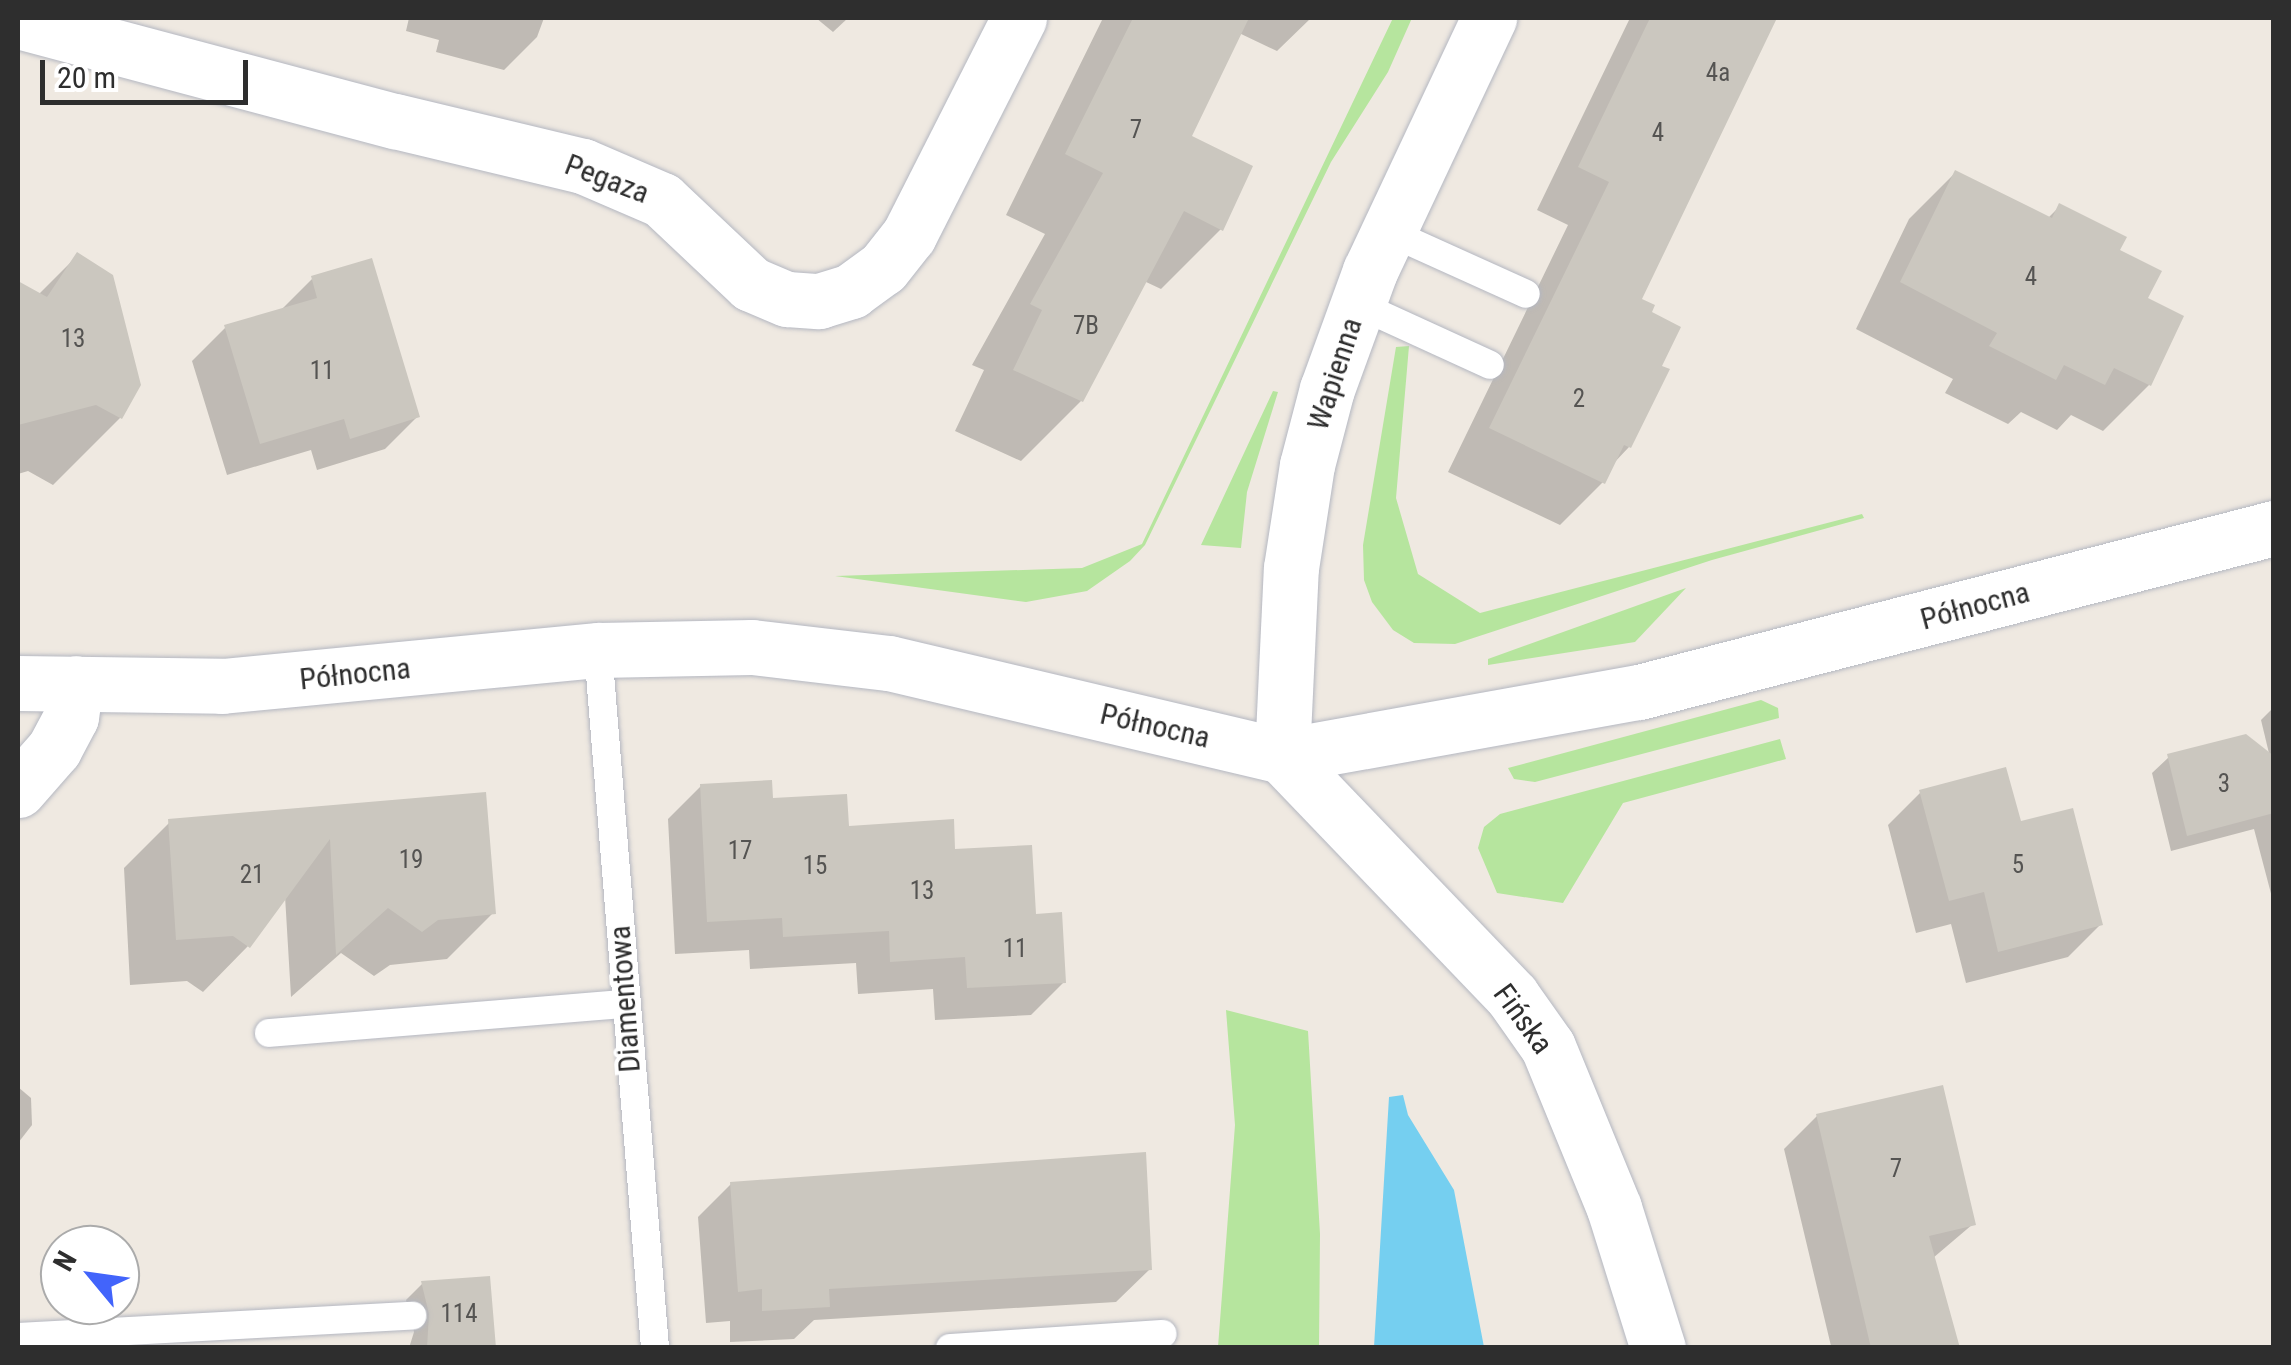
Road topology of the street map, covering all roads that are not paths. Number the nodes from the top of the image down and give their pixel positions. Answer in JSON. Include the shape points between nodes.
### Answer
{"nodes":[{"id":1,"x":1018,"y":18,"type":"edge"},
{"id":2,"x":1488,"y":18,"type":"edge"},
{"id":3,"x":18,"y":21,"type":"edge"},
{"id":4,"x":1389,"y":232,"type":"junction"},
{"id":5,"x":1526,"y":294,"type":"dead end"},
{"id":6,"x":1357,"y":304,"type":"junction"},
{"id":7,"x":1490,"y":365,"type":"dead end"},
{"id":8,"x":2274,"y":528,"type":"edge"},
{"id":9,"x":598,"y":650,"type":"junction"},
{"id":10,"x":18,"y":683,"type":"edge"},
{"id":11,"x":76,"y":683,"type":"junction"},
{"id":12,"x":1282,"y":756,"type":"junction"},
{"id":13,"x":18,"y":790,"type":"edge"},
{"id":14,"x":624,"y":1004,"type":"junction"},
{"id":15,"x":270,"y":1033,"type":"dead end"},
{"id":16,"x":412,"y":1316,"type":"dead end"},
{"id":17,"x":1163,"y":1334,"type":"dead end"},
{"id":18,"x":18,"y":1337,"type":"edge"},
{"id":19,"x":656,"y":1348,"type":"edge"},
{"id":20,"x":950,"y":1348,"type":"edge"},
{"id":21,"x":1658,"y":1348,"type":"edge"}],
"edges":[{"from":1,"to":3,"type":"street","name":"Pegaza","via":[[909,235],[851,291],[820,300],[788,299],[751,284],[662,200],[584,166]]},
{"from":2,"to":4,"type":"street","name":"Wapienna"},
{"from":4,"to":5,"type":"lane"},
{"from":4,"to":6,"type":"street","name":"Wapienna"},
{"from":6,"to":7,"type":"lane"},
{"from":6,"to":12,"type":"street","name":"Wapienna","via":[[1327,389],[1299,508]]},
{"from":8,"to":12,"type":"street","name":"Północna","via":[[1639,692]]},
{"from":9,"to":11,"type":"street","name":"Północna","via":[[222,686]]},
{"from":9,"to":12,"type":"street","name":"Północna","via":[[712,646],[830,654]]},
{"from":9,"to":14,"type":"lane","name":"Diamentowa"},
{"from":10,"to":11,"type":"street","name":"Północna"},
{"from":11,"to":13,"type":"street","via":[[70,717],[54,749]]},
{"from":12,"to":21,"type":"street","name":"Fińska","via":[[1512,996],[1548,1047],[1614,1208]]},
{"from":14,"to":15,"type":"lane"},
{"from":14,"to":19,"type":"lane","name":"Diamentowa"},
{"from":16,"to":18,"type":"lane"},
{"from":17,"to":20,"type":"lane"}]}
